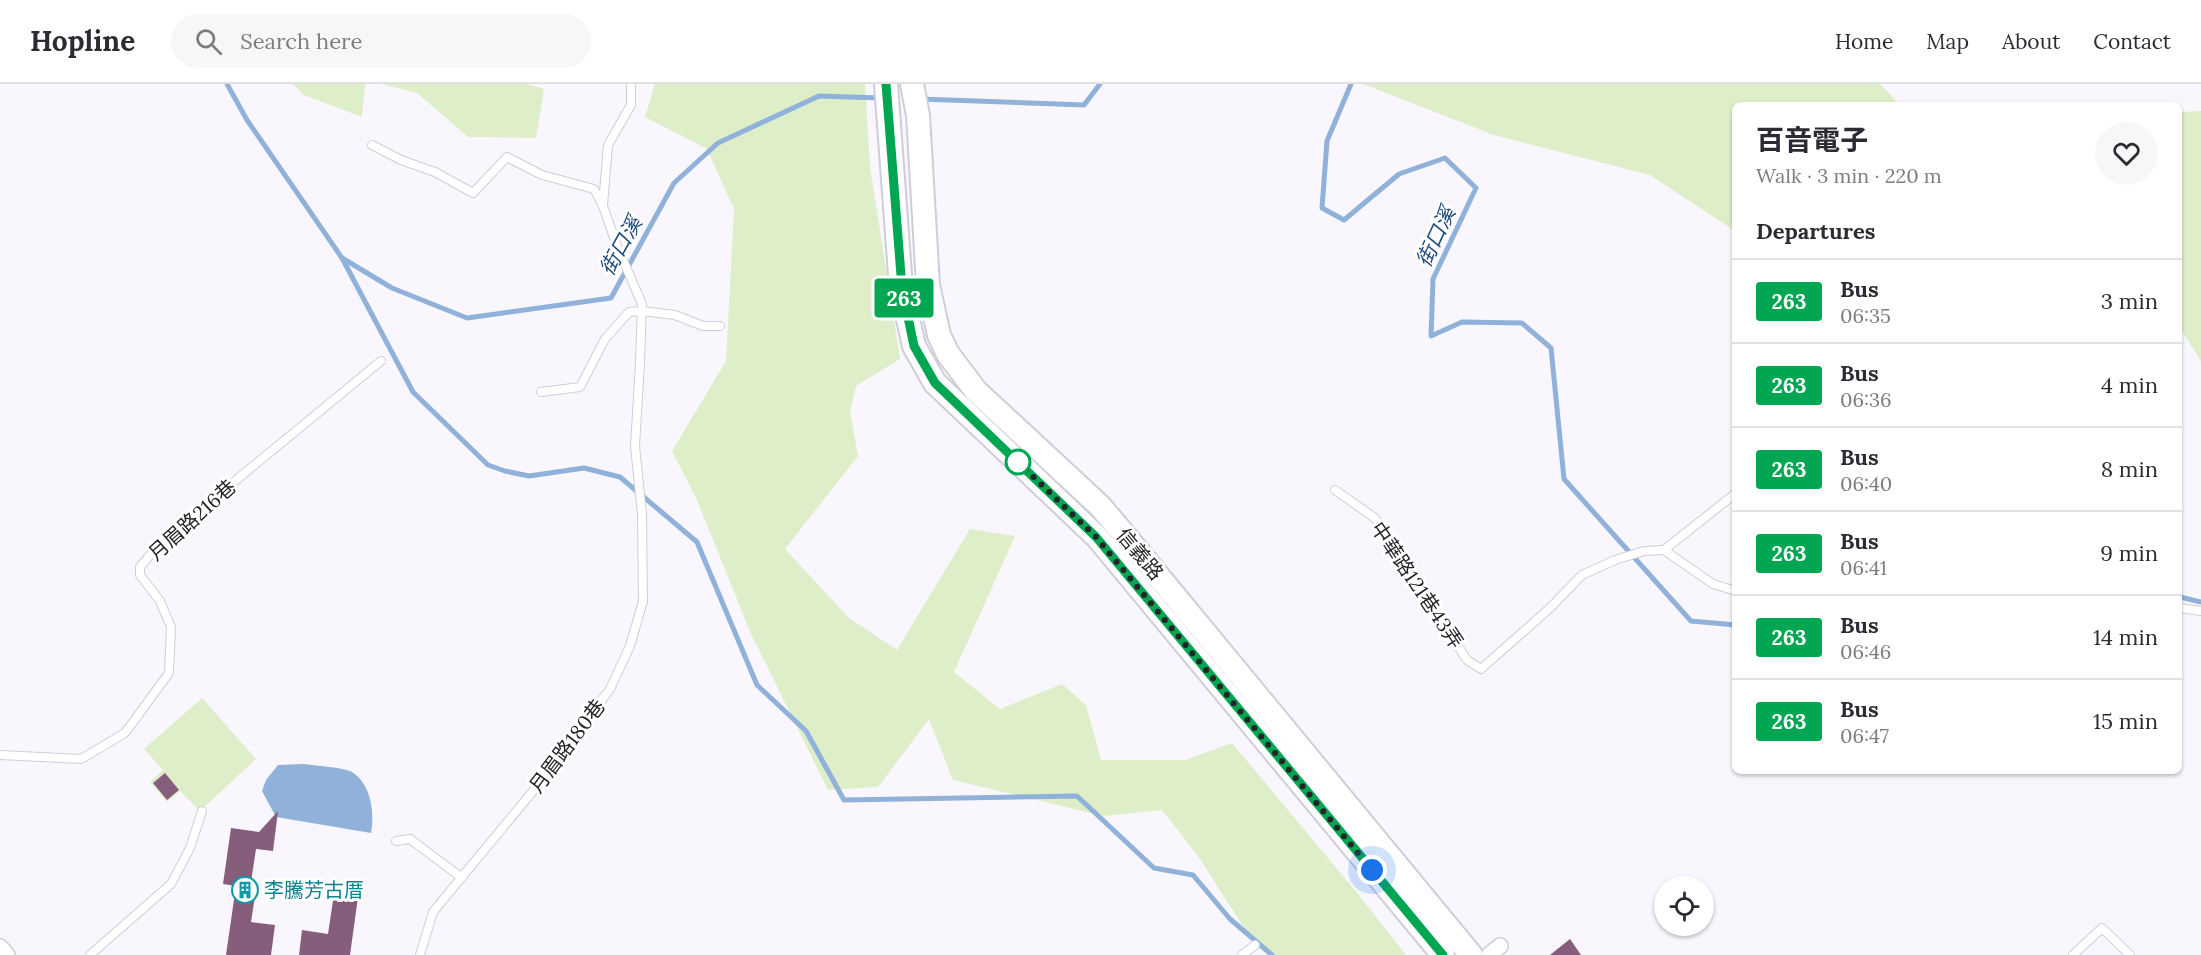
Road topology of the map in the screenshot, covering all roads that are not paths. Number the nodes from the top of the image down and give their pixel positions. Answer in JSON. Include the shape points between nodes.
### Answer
{"nodes":[{"id":1,"x":631,"y":84,"type":"edge"},
{"id":2,"x":886,"y":84,"type":"edge"},
{"id":3,"x":912,"y":84,"type":"edge"},
{"id":4,"x":372,"y":145,"type":"dead end"},
{"id":5,"x":603,"y":206,"type":"junction"},
{"id":6,"x":642,"y":311,"type":"junction"},
{"id":7,"x":720,"y":326,"type":"dead end"},
{"id":8,"x":381,"y":361,"type":"dead end"},
{"id":9,"x":541,"y":392,"type":"dead end"},
{"id":10,"x":1335,"y":490,"type":"dead end"},
{"id":11,"x":1732,"y":496,"type":"edge"},
{"id":12,"x":1100,"y":506,"type":"junction"},
{"id":13,"x":1075,"y":516,"type":"junction"},
{"id":14,"x":1664,"y":550,"type":"junction"},
{"id":15,"x":1732,"y":590,"type":"edge"},
{"id":16,"x":2182,"y":608,"type":"edge"},
{"id":17,"x":2201,"y":611,"type":"edge"},
{"id":18,"x":0,"y":755,"type":"edge"},
{"id":19,"x":202,"y":811,"type":"dead end"},
{"id":20,"x":396,"y":841,"type":"dead end"},
{"id":21,"x":462,"y":878,"type":"junction"},
{"id":22,"x":1255,"y":945,"type":"dead end"},
{"id":23,"x":0,"y":947,"type":"edge"},
{"id":24,"x":7,"y":955,"type":"edge"},
{"id":25,"x":90,"y":955,"type":"edge"},
{"id":26,"x":420,"y":955,"type":"edge"},
{"id":27,"x":1242,"y":955,"type":"edge"},
{"id":28,"x":1443,"y":955,"type":"edge"},
{"id":29,"x":1471,"y":955,"type":"edge"},
{"id":30,"x":2073,"y":955,"type":"edge"},
{"id":31,"x":2130,"y":955,"type":"edge"}],
"edges":[{"from":1,"to":5,"type":"lane","via":[[632,105],[608,145]]},
{"from":2,"to":13,"type":"main road","name":"信義路","via":[[902,288],[914,346],[935,383]]},
{"from":3,"to":12,"type":"main road","name":"信義路","via":[[918,115],[928,285],[939,335],[976,391]]},
{"from":4,"to":5,"type":"lane","via":[[473,193],[507,157],[542,175],[594,189]]},
{"from":5,"to":6,"type":"lane"},
{"from":6,"to":7,"type":"lane","via":[[675,315],[703,326]]},
{"from":6,"to":9,"type":"lane","via":[[629,312],[605,339],[580,387]]},
{"from":6,"to":21,"type":"lane","name":"月眉路180巷","via":[[635,446],[642,508],[643,600],[630,646],[610,689]]},
{"from":8,"to":18,"type":"lane","name":"月眉路216巷","via":[[162,541],[140,567],[140,575],[160,601],[171,627],[169,673],[125,733],[81,759]]},
{"from":10,"to":14,"type":"lane","name":"中華路121巷43弄","via":[[1375,518],[1467,660],[1481,669],[1582,575],[1644,551]]},
{"from":11,"to":14,"type":"lane"},
{"from":12,"to":13,"type":"main road"},
{"from":12,"to":29,"type":"main road","name":"信義路"},
{"from":13,"to":28,"type":"main road","name":"信義路"},
{"from":14,"to":15,"type":"lane","via":[[1713,584]]},
{"from":16,"to":17,"type":"lane"},
{"from":19,"to":25,"type":"lane","via":[[190,848],[171,884]]},
{"from":20,"to":21,"type":"lane","via":[[410,839]]},
{"from":21,"to":26,"type":"lane","name":"月眉路180巷","via":[[433,912]]},
{"from":22,"to":27,"type":"lane"},
{"from":23,"to":24,"type":"street"},
{"from":30,"to":31,"type":"lane","via":[[2102,928]]}]}
